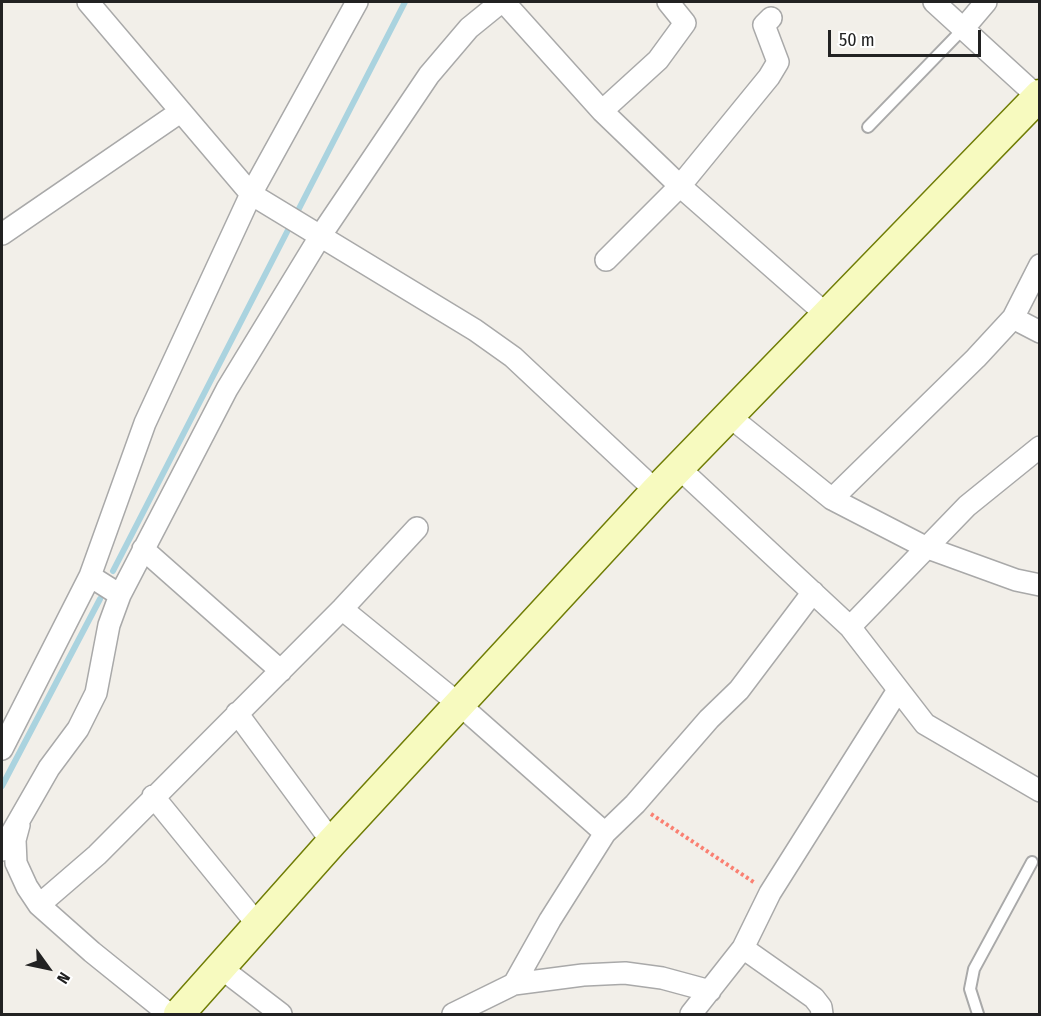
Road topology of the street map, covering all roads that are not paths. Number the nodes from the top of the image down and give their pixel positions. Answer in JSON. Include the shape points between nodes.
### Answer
{"nodes":[{"id":1,"x":88,"y":2,"type":"edge"},
{"id":2,"x":357,"y":2,"type":"edge"},
{"id":3,"x":503,"y":2,"type":"edge"},
{"id":4,"x":668,"y":2,"type":"edge"},
{"id":5,"x":934,"y":2,"type":"edge"},
{"id":6,"x":986,"y":2,"type":"edge"},
{"id":7,"x":771,"y":18,"type":"dead end"},
{"id":8,"x":963,"y":28,"type":"junction"},
{"id":9,"x":1039,"y":96,"type":"edge"},
{"id":10,"x":602,"y":111,"type":"junction"},
{"id":11,"x":180,"y":112,"type":"junction"},
{"id":12,"x":867,"y":127,"type":"dead end"},
{"id":13,"x":680,"y":186,"type":"junction"},
{"id":14,"x":251,"y":195,"type":"junction"},
{"id":15,"x":313,"y":231,"type":"junction"},
{"id":16,"x":2,"y":234,"type":"edge"},
{"id":17,"x":606,"y":261,"type":"dead end"},
{"id":18,"x":1040,"y":265,"type":"edge"},
{"id":19,"x":828,"y":316,"type":"junction"},
{"id":20,"x":1013,"y":318,"type":"junction"},
{"id":21,"x":1040,"y":332,"type":"edge"},
{"id":22,"x":729,"y":416,"type":"junction"},
{"id":23,"x":1040,"y":447,"type":"edge"},
{"id":24,"x":679,"y":468,"type":"junction"},
{"id":25,"x":656,"y":491,"type":"junction"},
{"id":26,"x":832,"y":499,"type":"junction"},
{"id":27,"x":417,"y":528,"type":"dead end"},
{"id":28,"x":925,"y":547,"type":"junction"},
{"id":29,"x":143,"y":549,"type":"junction"},
{"id":30,"x":1040,"y":585,"type":"edge"},
{"id":31,"x":106,"y":586,"type":"junction"},
{"id":32,"x":813,"y":592,"type":"junction"},
{"id":33,"x":342,"y":609,"type":"junction"},
{"id":34,"x":850,"y":627,"type":"junction"},
{"id":35,"x":281,"y":670,"type":"junction"},
{"id":36,"x":898,"y":690,"type":"junction"},
{"id":37,"x":460,"y":705,"type":"junction"},
{"id":38,"x":237,"y":713,"type":"junction"},
{"id":39,"x":2,"y":748,"type":"edge"},
{"id":40,"x":1040,"y":791,"type":"edge"},
{"id":41,"x":153,"y":796,"type":"junction"},
{"id":42,"x":23,"y":810,"type":"junction"},
{"id":43,"x":605,"y":833,"type":"junction"},
{"id":44,"x":332,"y":842,"type":"junction"},
{"id":45,"x":2,"y":850,"type":"edge"},
{"id":46,"x":1032,"y":862,"type":"dead end"},
{"id":47,"x":39,"y":904,"type":"junction"},
{"id":48,"x":258,"y":925,"type":"junction"},
{"id":49,"x":743,"y":948,"type":"junction"},
{"id":50,"x":221,"y":968,"type":"junction"},
{"id":51,"x":514,"y":984,"type":"junction"},
{"id":52,"x":710,"y":991,"type":"junction"},
{"id":53,"x":169,"y":1014,"type":"edge"},
{"id":54,"x":179,"y":1014,"type":"edge"},
{"id":55,"x":282,"y":1014,"type":"edge"},
{"id":56,"x":453,"y":1014,"type":"edge"},
{"id":57,"x":691,"y":1014,"type":"edge"},
{"id":58,"x":822,"y":1014,"type":"edge"},
{"id":59,"x":978,"y":1014,"type":"edge"}],
"edges":[{"from":1,"to":11,"type":"street"},
{"from":2,"to":14,"type":"street"},
{"from":3,"to":10,"type":"street"},
{"from":3,"to":15,"type":"street","via":[[446,52]]},
{"from":4,"to":10,"type":"street","via":[[685,23],[658,60]]},
{"from":5,"to":8,"type":"street"},
{"from":6,"to":8,"type":"street"},
{"from":7,"to":13,"type":"street","via":[[764,25],[778,62]]},
{"from":8,"to":9,"type":"street"},
{"from":8,"to":12,"type":"lane"},
{"from":9,"to":19,"type":"street"},
{"from":10,"to":13,"type":"street"},
{"from":11,"to":14,"type":"street"},
{"from":11,"to":16,"type":"street"},
{"from":13,"to":17,"type":"street"},
{"from":13,"to":19,"type":"street"},
{"from":14,"to":15,"type":"street"},
{"from":14,"to":31,"type":"street","via":[[145,423]]},
{"from":15,"to":25,"type":"street","via":[[513,357]]},
{"from":15,"to":29,"type":"street"},
{"from":18,"to":20,"type":"street"},
{"from":19,"to":22,"type":"street"},
{"from":20,"to":21,"type":"street"},
{"from":20,"to":26,"type":"street"},
{"from":22,"to":24,"type":"street"},
{"from":22,"to":26,"type":"street"},
{"from":23,"to":28,"type":"street","via":[[967,506]]},
{"from":24,"to":25,"type":"street"},
{"from":24,"to":32,"type":"street"},
{"from":25,"to":37,"type":"street"},
{"from":26,"to":28,"type":"street"},
{"from":27,"to":33,"type":"street"},
{"from":28,"to":30,"type":"street","via":[[987,571]]},
{"from":28,"to":34,"type":"street"},
{"from":29,"to":31,"type":"street"},
{"from":29,"to":35,"type":"street"},
{"from":31,"to":39,"type":"street"},
{"from":31,"to":42,"type":"street","via":[[109,625],[96,693],[78,729]]},
{"from":32,"to":34,"type":"street"},
{"from":32,"to":43,"type":"street","via":[[739,690]]},
{"from":33,"to":35,"type":"street"},
{"from":33,"to":37,"type":"street"},
{"from":34,"to":36,"type":"street"},
{"from":35,"to":38,"type":"street"},
{"from":36,"to":40,"type":"street","via":[[934,731]]},
{"from":36,"to":49,"type":"street","via":[[770,893]]},
{"from":37,"to":43,"type":"street"},
{"from":37,"to":44,"type":"street"},
{"from":38,"to":41,"type":"street"},
{"from":38,"to":44,"type":"street"},
{"from":41,"to":47,"type":"street","via":[[97,855]]},
{"from":41,"to":48,"type":"street"},
{"from":42,"to":45,"type":"street"},
{"from":42,"to":47,"type":"street","via":[[15,840],[16,863]]},
{"from":43,"to":51,"type":"street"},
{"from":44,"to":48,"type":"street"},
{"from":46,"to":59,"type":"lane","via":[[974,969],[969,989]]},
{"from":47,"to":53,"type":"street"},
{"from":48,"to":50,"type":"street"},
{"from":49,"to":52,"type":"street"},
{"from":49,"to":58,"type":"street","via":[[814,998]]},
{"from":50,"to":54,"type":"street"},
{"from":50,"to":55,"type":"street"},
{"from":51,"to":52,"type":"street","via":[[625,973]]},
{"from":51,"to":56,"type":"street"},
{"from":52,"to":57,"type":"street"}]}
